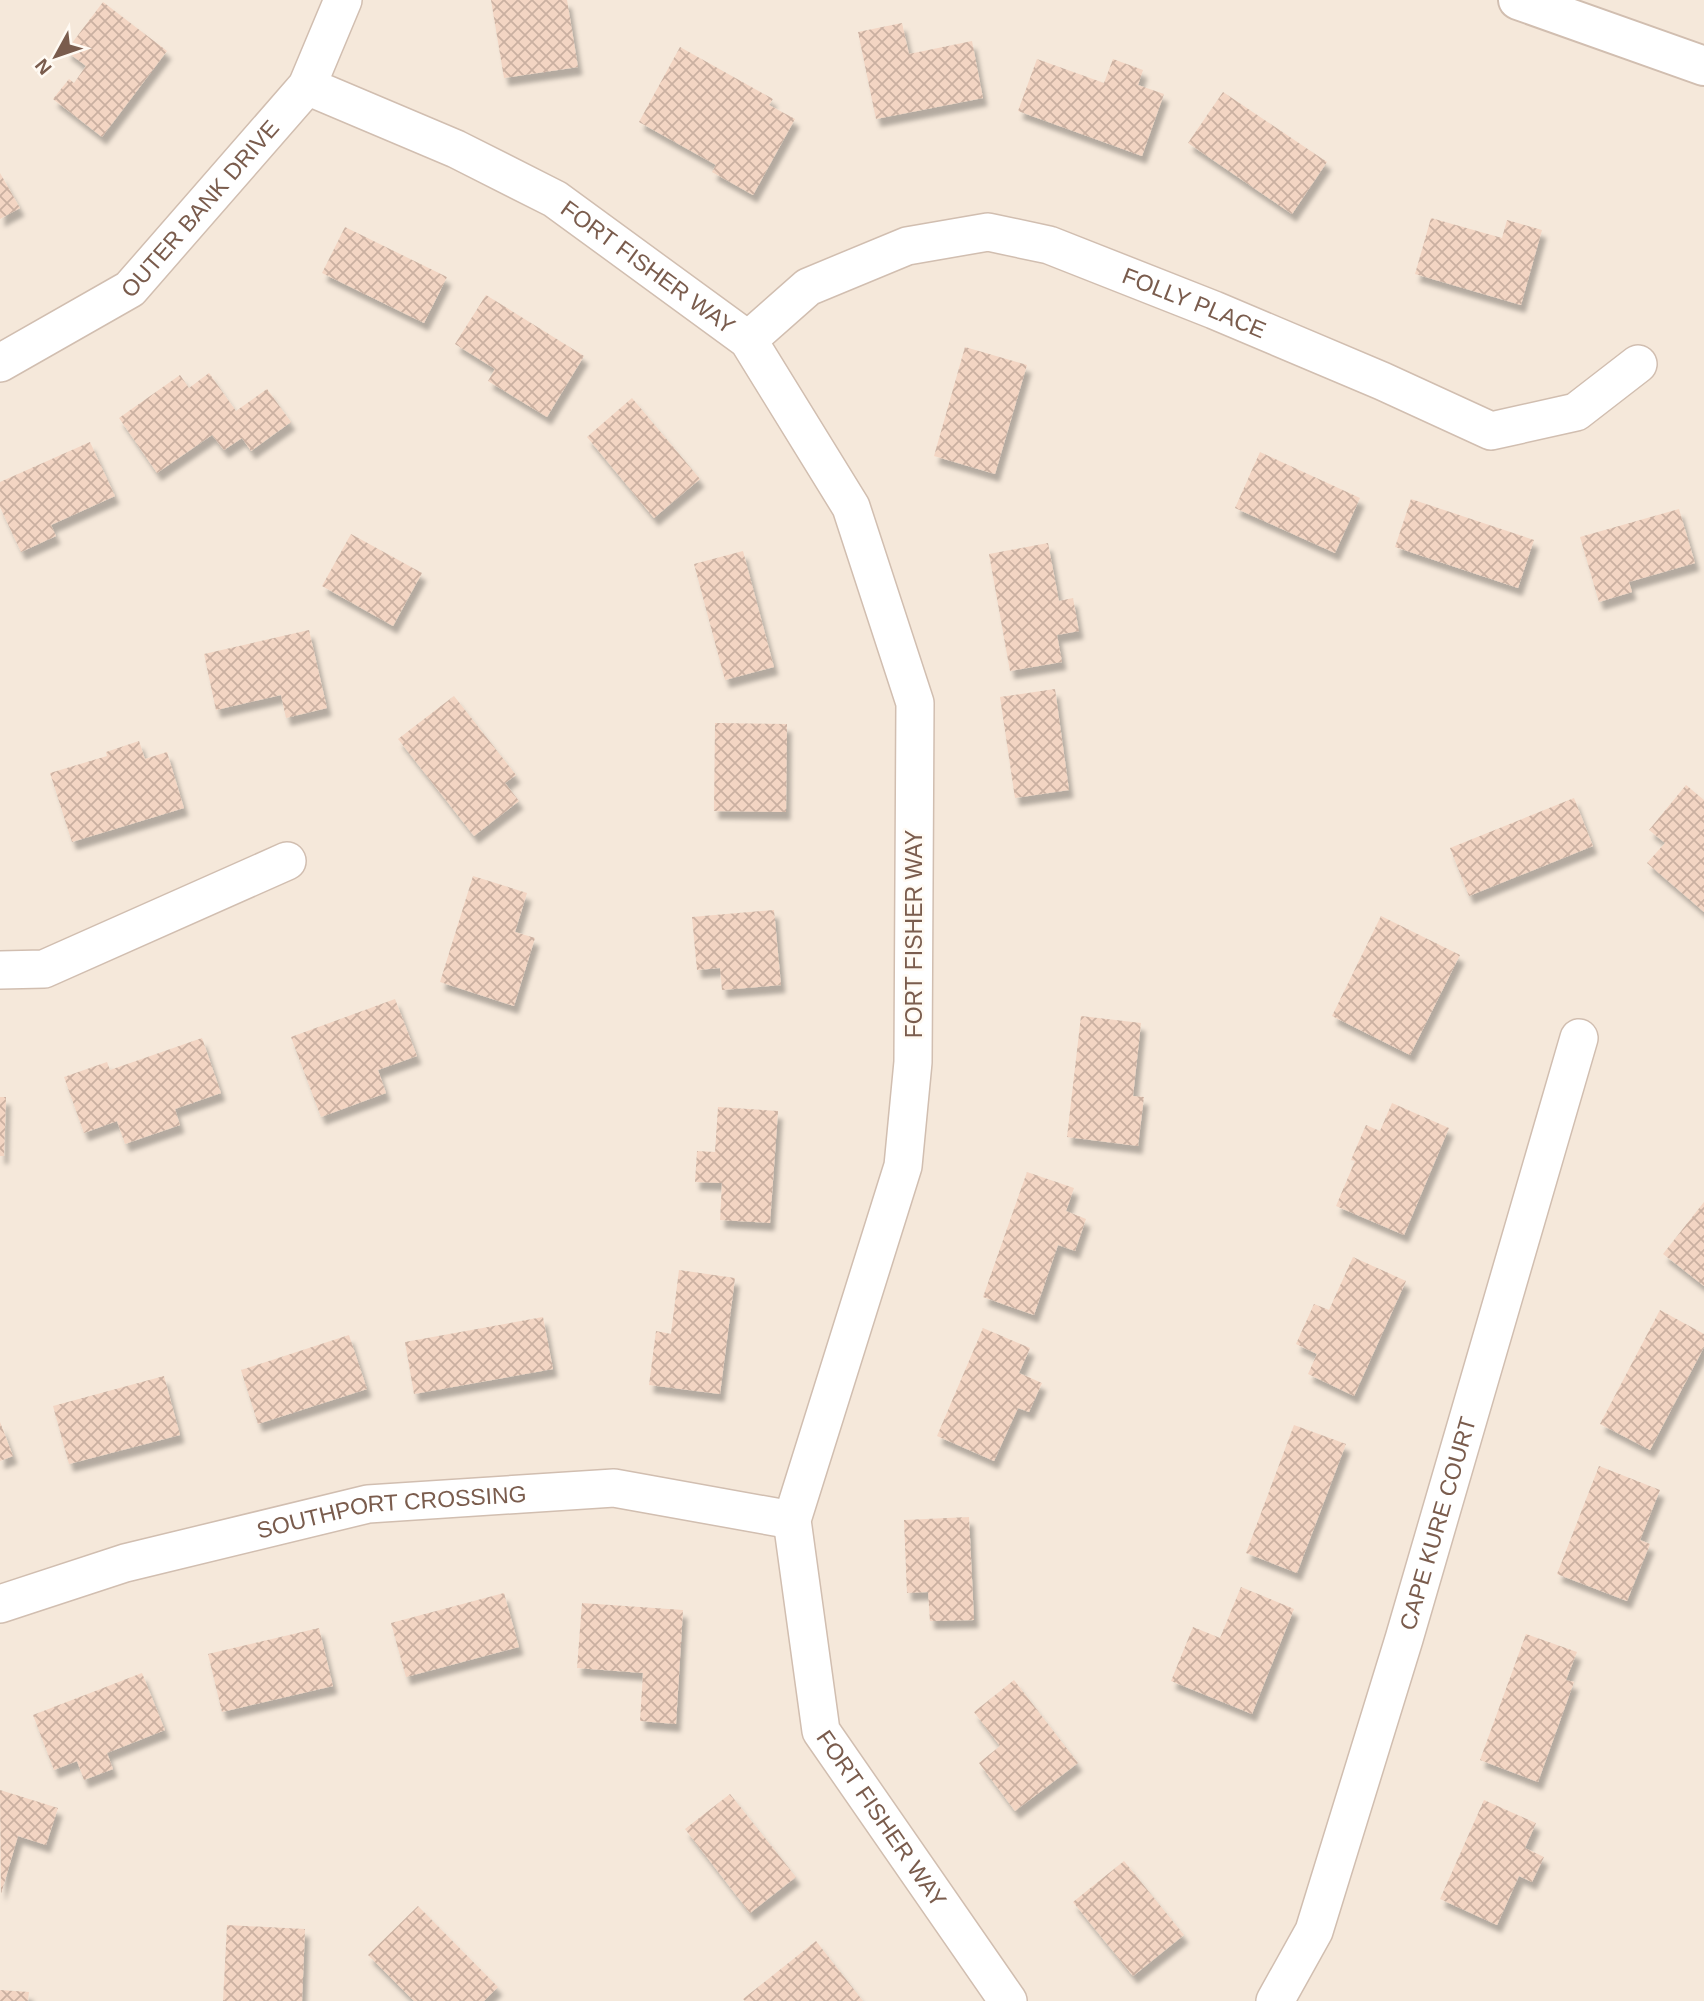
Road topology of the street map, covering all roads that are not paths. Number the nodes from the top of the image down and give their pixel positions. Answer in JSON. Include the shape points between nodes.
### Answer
{"nodes":[{"id":1,"x":343,"y":0,"type":"edge"},
{"id":2,"x":1518,"y":0,"type":"edge"},
{"id":3,"x":1704,"y":66,"type":"edge"},
{"id":4,"x":307,"y":86,"type":"junction"},
{"id":5,"x":748,"y":340,"type":"junction"},
{"id":6,"x":0,"y":363,"type":"edge"},
{"id":7,"x":1638,"y":364,"type":"dead end"},
{"id":8,"x":287,"y":861,"type":"dead end"},
{"id":9,"x":0,"y":971,"type":"edge"},
{"id":10,"x":1579,"y":1038,"type":"dead end"},
{"id":11,"x":792,"y":1520,"type":"junction"},
{"id":12,"x":0,"y":1604,"type":"edge"},
{"id":13,"x":1008,"y":2001,"type":"edge"},
{"id":14,"x":1275,"y":2001,"type":"edge"}],
"edges":[{"from":1,"to":4,"type":"street","name":"OUTER BANK DRIVE"},
{"from":2,"to":3,"type":"street"},
{"from":4,"to":5,"type":"street","name":"FORT FISHER WAY","via":[[456,149],[555,199]]},
{"from":4,"to":6,"type":"street","name":"OUTER BANK DRIVE","via":[[130,289]]},
{"from":5,"to":7,"type":"street","name":"FOLLY PLACE","via":[[808,287],[907,246],[988,232],[1062,250],[1382,380],[1492,431],[1576,412]]},
{"from":5,"to":11,"type":"street","name":"FORT FISHER WAY","via":[[851,507],[915,703],[913,1062],[902,1166]]},
{"from":8,"to":9,"type":"street","via":[[44,970]]},
{"from":10,"to":14,"type":"street","name":"CAPE KURE COURT","via":[[1314,1931]]},
{"from":11,"to":12,"type":"street","name":"SOUTHPORT CROSSING","via":[[614,1488],[368,1504],[125,1563]]},
{"from":11,"to":13,"type":"street","name":"FORT FISHER WAY","via":[[821,1731]]}]}
